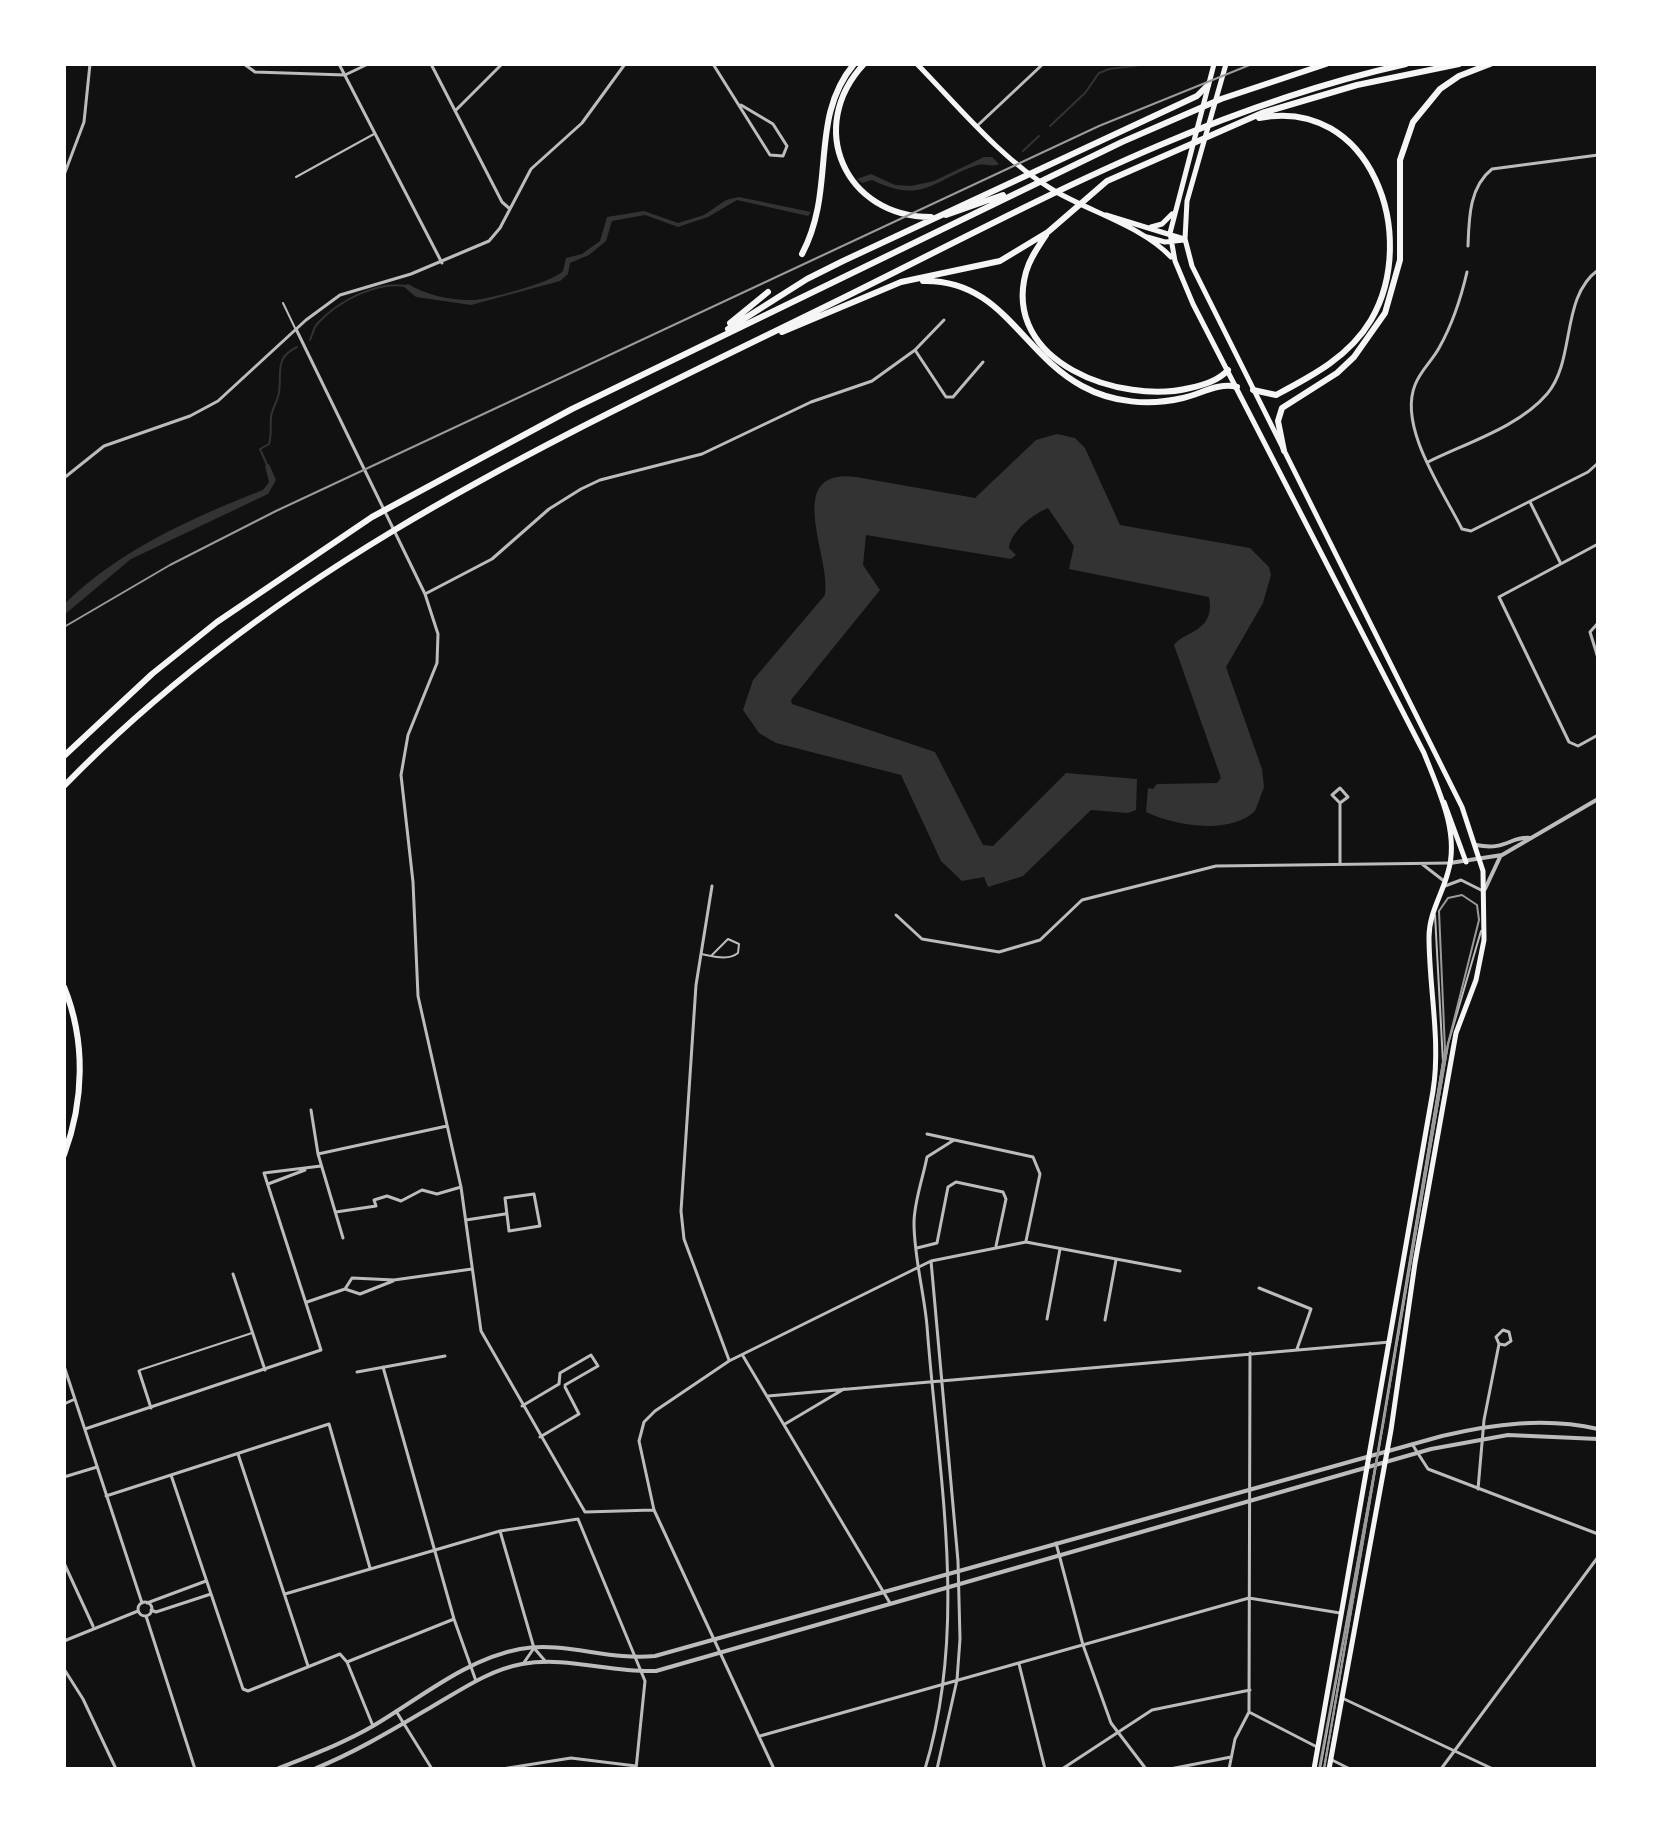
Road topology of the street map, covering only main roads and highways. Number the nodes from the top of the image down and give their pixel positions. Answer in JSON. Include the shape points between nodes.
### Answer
{"nodes":[{"id":1,"x":854,"y":64,"type":"edge"},
{"id":2,"x":864,"y":64,"type":"edge"},
{"id":3,"x":917,"y":64,"type":"edge"},
{"id":4,"x":1214,"y":64,"type":"edge"},
{"id":5,"x":1226,"y":64,"type":"edge"},
{"id":6,"x":1326,"y":64,"type":"edge"},
{"id":7,"x":1406,"y":64,"type":"edge"},
{"id":8,"x":1459,"y":64,"type":"edge"},
{"id":9,"x":1490,"y":64,"type":"edge"},
{"id":10,"x":1208,"y":85,"type":"junction"},
{"id":11,"x":1247,"y":120,"type":"junction"},
{"id":12,"x":1029,"y":186,"type":"junction"},
{"id":13,"x":1099,"y":213,"type":"junction"},
{"id":14,"x":1173,"y":213,"type":"junction"},
{"id":15,"x":1143,"y":228,"type":"junction"},
{"id":16,"x":1048,"y":232,"type":"junction"},
{"id":17,"x":1170,"y":233,"type":"junction"},
{"id":18,"x":1140,"y":236,"type":"junction"},
{"id":19,"x":1185,"y":239,"type":"junction"},
{"id":20,"x":1170,"y":241,"type":"junction"},
{"id":21,"x":802,"y":254,"type":"dead end"},
{"id":22,"x":1175,"y":261,"type":"junction"},
{"id":23,"x":888,"y":287,"type":"junction"},
{"id":24,"x":768,"y":292,"type":"dead end"},
{"id":25,"x":1224,"y":331,"type":"junction"},
{"id":26,"x":1212,"y":338,"type":"junction"},
{"id":27,"x":713,"y":340,"type":"junction"},
{"id":28,"x":749,"y":344,"type":"junction"},
{"id":29,"x":1228,"y":370,"type":"junction"},
{"id":30,"x":1237,"y":387,"type":"junction"},
{"id":31,"x":1253,"y":390,"type":"junction"},
{"id":32,"x":1284,"y":451,"type":"junction"},
{"id":33,"x":1375,"y":633,"type":"junction"},
{"id":34,"x":1362,"y":637,"type":"junction"},
{"id":35,"x":64,"y":756,"type":"edge"},
{"id":36,"x":64,"y":786,"type":"edge"},
{"id":37,"x":1440,"y":794,"type":"junction"},
{"id":38,"x":1477,"y":848,"type":"junction"},
{"id":39,"x":1461,"y":853,"type":"junction"},
{"id":40,"x":1466,"y":862,"type":"road end"},
{"id":41,"x":64,"y":987,"type":"edge"},
{"id":42,"x":64,"y":1155,"type":"edge"},
{"id":43,"x":1314,"y":1769,"type":"edge"},
{"id":44,"x":1324,"y":1769,"type":"edge"}],
"edges":[{"from":1,"to":21,"type":"highway","via":[[831,103],[822,199]]},
{"from":2,"to":12,"type":"highway","via":[[845,90],[836,139],[847,174],[867,197],[896,213],[932,217]]},
{"from":3,"to":13,"type":"main road","via":[[1042,182]]},
{"from":4,"to":10,"type":"main road"},
{"from":5,"to":19,"type":"main road","via":[[1187,201]]},
{"from":6,"to":12,"type":"highway","via":[[1175,118]]},
{"from":7,"to":28,"type":"highway","via":[[1290,93],[1169,139]]},
{"from":8,"to":11,"type":"highway","via":[[1347,88]]},
{"from":9,"to":32,"type":"highway","via":[[1440,89],[1413,122],[1400,160],[1400,260],[1385,313],[1337,373],[1282,408],[1278,421]]},
{"from":10,"to":14,"type":"main road"},
{"from":10,"to":27,"type":"highway","via":[[1197,96],[807,279]]},
{"from":11,"to":16,"type":"highway","via":[[1097,188]]},
{"from":11,"to":31,"type":"highway","via":[[1304,116],[1337,132],[1374,177],[1391,240],[1386,285],[1359,337],[1325,368],[1276,395]]},
{"from":12,"to":27,"type":"highway"},
{"from":13,"to":15,"type":"main road"},
{"from":13,"to":18,"type":"main road"},
{"from":14,"to":15,"type":"main road","via":[[1162,224]]},
{"from":14,"to":17,"type":"main road"},
{"from":15,"to":17,"type":"main road"},
{"from":16,"to":23,"type":"highway","via":[[984,267]]},
{"from":16,"to":29,"type":"highway","via":[[1025,274],[1026,314],[1061,363],[1107,387],[1145,393],[1198,386]]},
{"from":17,"to":19,"type":"main road"},
{"from":17,"to":20,"type":"main road"},
{"from":18,"to":20,"type":"main road"},
{"from":18,"to":22,"type":"main road"},
{"from":19,"to":20,"type":"main road"},
{"from":19,"to":25,"type":"main road","via":[[1192,266]]},
{"from":20,"to":22,"type":"main road"},
{"from":22,"to":26,"type":"main road"},
{"from":23,"to":28,"type":"highway"},
{"from":23,"to":30,"type":"highway","via":[[933,281],[970,289],[994,305],[1056,369],[1100,396],[1140,403],[1181,399],[1224,385]]},
{"from":24,"to":27,"type":"highway"},
{"from":25,"to":26,"type":"main road","via":[[1216,330]]},
{"from":25,"to":31,"type":"main road"},
{"from":26,"to":29,"type":"main road"},
{"from":27,"to":35,"type":"highway","via":[[488,452],[328,544],[184,648]]},
{"from":28,"to":36,"type":"highway","via":[[559,436],[342,559],[212,653]]},
{"from":29,"to":30,"type":"main road"},
{"from":30,"to":34,"type":"main road"},
{"from":31,"to":32,"type":"main road"},
{"from":32,"to":33,"type":"main road"},
{"from":33,"to":34,"type":"main road","via":[[1371,641]]},
{"from":33,"to":38,"type":"main road","via":[[1462,807]]},
{"from":34,"to":37,"type":"main road"},
{"from":37,"to":39,"type":"main road"},
{"from":37,"to":43,"type":"main road","via":[[1450,863],[1429,941],[1436,1075]]},
{"from":38,"to":39,"type":"main road","via":[[1470,858]]},
{"from":38,"to":44,"type":"main road","via":[[1486,914],[1476,980],[1456,1033],[1342,1698],[1331,1759]]},
{"from":39,"to":40,"type":"main road"},
{"from":41,"to":42,"type":"highway","via":[[76,1026],[80,1073],[76,1117]]}]}
